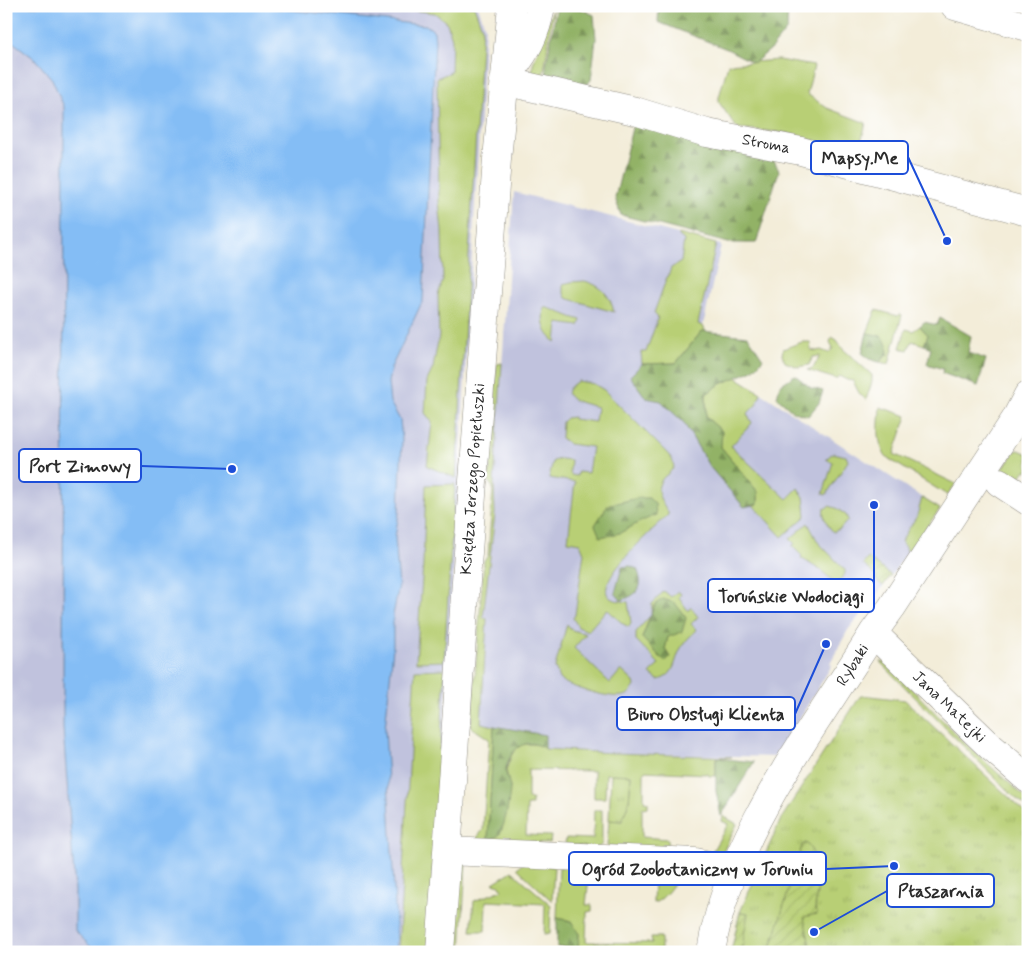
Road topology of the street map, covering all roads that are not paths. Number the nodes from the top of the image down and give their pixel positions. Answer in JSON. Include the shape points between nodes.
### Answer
{"nodes":[{"id":1,"x":512,"y":6,"type":"edge"},
{"id":2,"x":540,"y":6,"type":"edge"},
{"id":3,"x":954,"y":6,"type":"edge"},
{"id":4,"x":1028,"y":27,"type":"edge"},
{"id":5,"x":504,"y":81,"type":"junction"},
{"id":6,"x":1028,"y":212,"type":"edge"},
{"id":7,"x":1028,"y":395,"type":"edge"},
{"id":8,"x":999,"y":482,"type":"dead end"},
{"id":9,"x":1028,"y":500,"type":"edge"},
{"id":10,"x":873,"y":633,"type":"junction"},
{"id":11,"x":1028,"y":779,"type":"edge"},
{"id":12,"x":447,"y":851,"type":"junction"},
{"id":13,"x":730,"y":878,"type":"junction"},
{"id":14,"x":440,"y":952,"type":"edge"},
{"id":15,"x":711,"y":952,"type":"edge"}],
"edges":[{"from":1,"to":5,"type":"street","name":"Księdza Jerzego Popiełuszki"},
{"from":2,"to":5,"type":"street","via":[[534,36]]},
{"from":3,"to":4,"type":"street"},
{"from":5,"to":6,"type":"street","name":"Stroma","via":[[635,111],[707,133],[801,151]]},
{"from":5,"to":12,"type":"street","name":"Księdza Jerzego Popiełuszki"},
{"from":7,"to":10,"type":"street","name":"Rybaki","via":[[1015,420]]},
{"from":8,"to":9,"type":"street"},
{"from":10,"to":11,"type":"street","name":"Jana Matejki"},
{"from":10,"to":13,"type":"street","name":"Rybaki","via":[[776,787]]},
{"from":12,"to":13,"type":"street","via":[[695,862]]},
{"from":12,"to":14,"type":"street","name":"Księdza Jerzego Popiełuszki"},
{"from":13,"to":15,"type":"street","name":"Rybaki","via":[[719,909]]}]}
